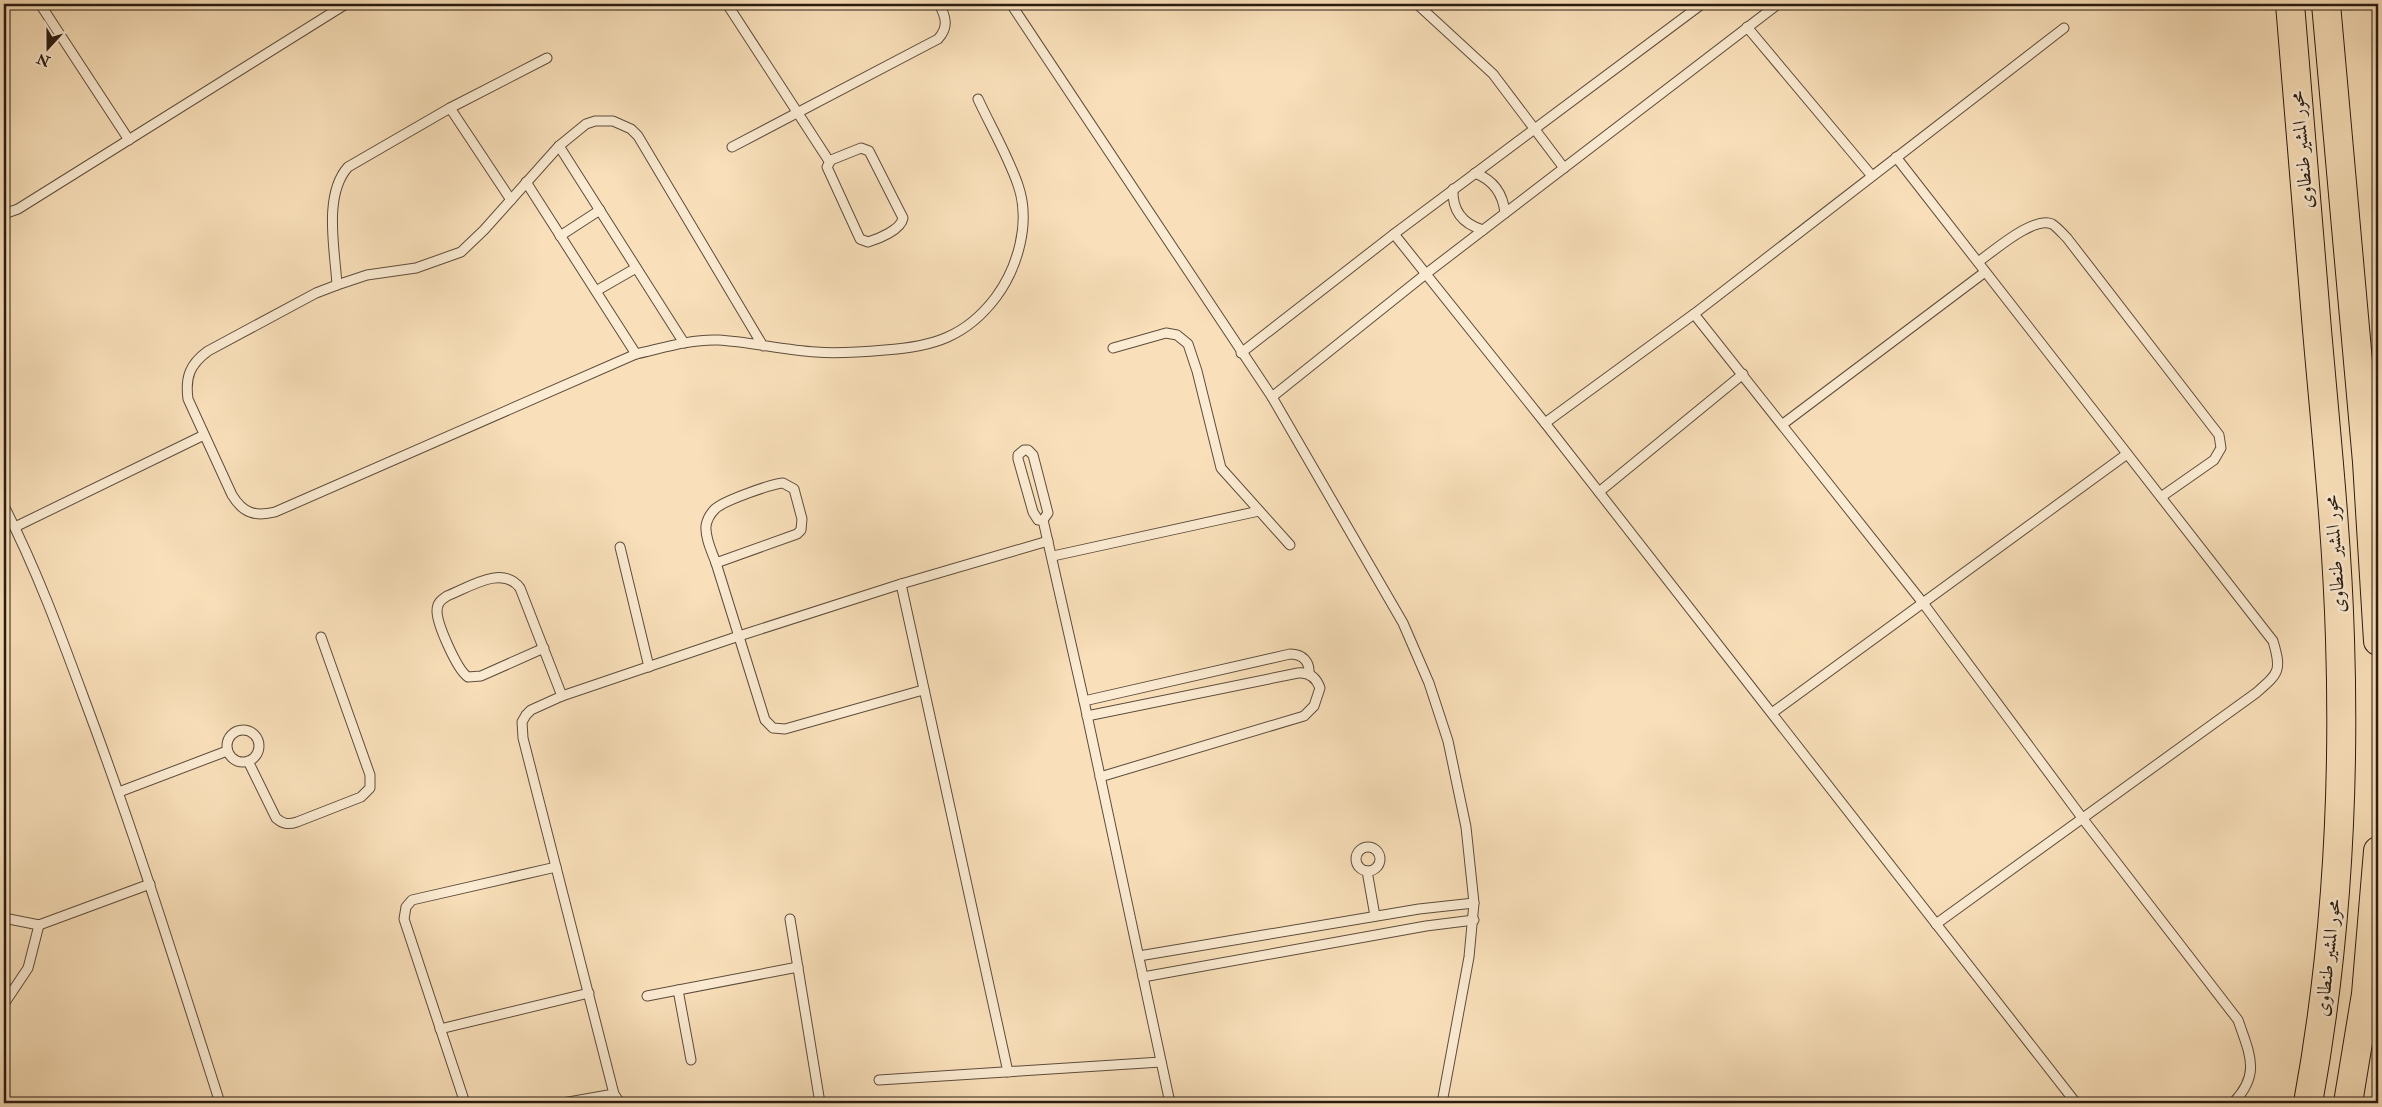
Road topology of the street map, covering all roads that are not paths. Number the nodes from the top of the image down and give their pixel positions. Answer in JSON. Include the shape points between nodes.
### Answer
{"nodes":[{"id":1,"x":40,"y":4,"type":"edge"},
{"id":2,"x":346,"y":4,"type":"edge"},
{"id":3,"x":727,"y":4,"type":"edge"},
{"id":4,"x":939,"y":4,"type":"edge"},
{"id":5,"x":1011,"y":4,"type":"edge"},
{"id":6,"x":1417,"y":4,"type":"edge"},
{"id":7,"x":1702,"y":4,"type":"edge"},
{"id":8,"x":1778,"y":4,"type":"edge"},
{"id":9,"x":2290,"y":4,"type":"edge"},
{"id":10,"x":2326,"y":4,"type":"edge"},
{"id":11,"x":1748,"y":27,"type":"junction"},
{"id":12,"x":2064,"y":28,"type":"dead end"},
{"id":13,"x":547,"y":58,"type":"dead end"},
{"id":14,"x":978,"y":99,"type":"dead end"},
{"id":15,"x":450,"y":108,"type":"junction"},
{"id":16,"x":798,"y":114,"type":"junction"},
{"id":17,"x":1535,"y":128,"type":"junction"},
{"id":18,"x":129,"y":140,"type":"junction"},
{"id":19,"x":559,"y":146,"type":"junction"},
{"id":20,"x":732,"y":147,"type":"dead end"},
{"id":21,"x":1896,"y":157,"type":"junction"},
{"id":22,"x":829,"y":161,"type":"junction"},
{"id":23,"x":1564,"y":168,"type":"junction"},
{"id":24,"x":1475,"y":173,"type":"junction"},
{"id":25,"x":1872,"y":176,"type":"junction"},
{"id":26,"x":526,"y":182,"type":"junction"},
{"id":27,"x":1453,"y":189,"type":"junction"},
{"id":28,"x":511,"y":200,"type":"junction"},
{"id":29,"x":600,"y":210,"type":"junction"},
{"id":30,"x":1506,"y":213,"type":"junction"},
{"id":31,"x":4,"y":214,"type":"edge"},
{"id":32,"x":1484,"y":230,"type":"junction"},
{"id":33,"x":1394,"y":234,"type":"junction"},
{"id":34,"x":560,"y":236,"type":"junction"},
{"id":35,"x":1978,"y":262,"type":"junction"},
{"id":36,"x":636,"y":268,"type":"junction"},
{"id":37,"x":1985,"y":272,"type":"junction"},
{"id":38,"x":1427,"y":273,"type":"junction"},
{"id":39,"x":337,"y":285,"type":"junction"},
{"id":40,"x":596,"y":291,"type":"junction"},
{"id":41,"x":1694,"y":314,"type":"junction"},
{"id":42,"x":684,"y":343,"type":"junction"},
{"id":43,"x":763,"y":346,"type":"junction"},
{"id":44,"x":1113,"y":348,"type":"dead end"},
{"id":45,"x":1241,"y":353,"type":"junction"},
{"id":46,"x":636,"y":354,"type":"junction"},
{"id":47,"x":1742,"y":374,"type":"junction"},
{"id":48,"x":1272,"y":397,"type":"junction"},
{"id":49,"x":1545,"y":422,"type":"junction"},
{"id":50,"x":1783,"y":424,"type":"junction"},
{"id":51,"x":204,"y":435,"type":"junction"},
{"id":52,"x":2127,"y":454,"type":"junction"},
{"id":53,"x":1599,"y":492,"type":"junction"},
{"id":54,"x":2161,"y":497,"type":"junction"},
{"id":55,"x":4,"y":506,"type":"edge"},
{"id":56,"x":1259,"y":511,"type":"junction"},
{"id":57,"x":1043,"y":520,"type":"junction"},
{"id":58,"x":15,"y":527,"type":"junction"},
{"id":59,"x":1048,"y":541,"type":"junction"},
{"id":60,"x":1290,"y":545,"type":"dead end"},
{"id":61,"x":620,"y":547,"type":"dead end"},
{"id":62,"x":1052,"y":556,"type":"junction"},
{"id":63,"x":716,"y":563,"type":"junction"},
{"id":64,"x":901,"y":584,"type":"junction"},
{"id":65,"x":1923,"y":602,"type":"junction"},
{"id":66,"x":739,"y":636,"type":"junction"},
{"id":67,"x":321,"y":638,"type":"dead end"},
{"id":68,"x":2378,"y":641,"type":"edge"},
{"id":69,"x":544,"y":648,"type":"junction"},
{"id":70,"x":648,"y":667,"type":"junction"},
{"id":71,"x":1217,"y":671,"type":"junction"},
{"id":72,"x":1309,"y":674,"type":"junction"},
{"id":73,"x":1151,"y":686,"type":"junction"},
{"id":74,"x":1221,"y":689,"type":"junction"},
{"id":75,"x":923,"y":690,"type":"junction"},
{"id":76,"x":562,"y":696,"type":"junction"},
{"id":77,"x":1084,"y":701,"type":"junction"},
{"id":78,"x":1155,"y":703,"type":"junction"},
{"id":79,"x":1772,"y":713,"type":"junction"},
{"id":80,"x":1087,"y":716,"type":"junction"},
{"id":81,"x":227,"y":751,"type":"junction"},
{"id":82,"x":248,"y":761,"type":"junction"},
{"id":83,"x":1100,"y":777,"type":"junction"},
{"id":84,"x":119,"y":792,"type":"junction"},
{"id":85,"x":2083,"y":819,"type":"junction"},
{"id":86,"x":2378,"y":851,"type":"edge"},
{"id":87,"x":556,"y":867,"type":"junction"},
{"id":88,"x":1367,"y":871,"type":"dead end"},
{"id":89,"x":150,"y":884,"type":"junction"},
{"id":90,"x":1474,"y":902,"type":"junction"},
{"id":91,"x":1375,"y":916,"type":"junction"},
{"id":92,"x":4,"y":918,"type":"edge"},
{"id":93,"x":790,"y":918,"type":"dead end"},
{"id":94,"x":1474,"y":920,"type":"junction"},
{"id":95,"x":1936,"y":924,"type":"junction"},
{"id":96,"x":39,"y":925,"type":"junction"},
{"id":97,"x":1139,"y":956,"type":"junction"},
{"id":98,"x":798,"y":966,"type":"junction"},
{"id":99,"x":1143,"y":976,"type":"junction"},
{"id":100,"x":678,"y":990,"type":"junction"},
{"id":101,"x":589,"y":993,"type":"junction"},
{"id":102,"x":647,"y":996,"type":"dead end"},
{"id":103,"x":4,"y":1004,"type":"edge"},
{"id":104,"x":440,"y":1029,"type":"junction"},
{"id":105,"x":691,"y":1060,"type":"dead end"},
{"id":106,"x":1161,"y":1062,"type":"junction"},
{"id":107,"x":1008,"y":1072,"type":"junction"},
{"id":108,"x":879,"y":1080,"type":"dead end"},
{"id":109,"x":614,"y":1094,"type":"junction"},
{"id":110,"x":220,"y":1103,"type":"edge"},
{"id":111,"x":465,"y":1103,"type":"edge"},
{"id":112,"x":563,"y":1103,"type":"edge"},
{"id":113,"x":620,"y":1103,"type":"edge"},
{"id":114,"x":820,"y":1103,"type":"edge"},
{"id":115,"x":1170,"y":1103,"type":"edge"},
{"id":116,"x":1442,"y":1103,"type":"edge"},
{"id":117,"x":2076,"y":1103,"type":"edge"},
{"id":118,"x":2233,"y":1103,"type":"edge"},
{"id":119,"x":2308,"y":1103,"type":"edge"},
{"id":120,"x":2348,"y":1103,"type":"edge"}],
"edges":[{"from":1,"to":18,"type":"lane"},
{"from":2,"to":18,"type":"lane"},
{"from":3,"to":16,"type":"lane"},
{"from":4,"to":16,"type":"lane","via":[[946,25],[938,39]]},
{"from":5,"to":45,"type":"lane"},
{"from":6,"to":17,"type":"lane","via":[[1494,74]]},
{"from":7,"to":17,"type":"lane"},
{"from":8,"to":11,"type":"lane"},
{"from":9,"to":119,"type":"highway","name":"محور المشير طنطاوى","via":[[2336,545],[2340,641],[2340,820],[2335,902],[2326,997]]},
{"from":10,"to":68,"type":"highway","name":"محور المشير طنطاوى","via":[[2366,452]]},
{"from":11,"to":23,"type":"lane"},
{"from":11,"to":25,"type":"lane"},
{"from":12,"to":21,"type":"lane"},
{"from":13,"to":15,"type":"lane"},
{"from":14,"to":43,"type":"lane","via":[[1018,185],[1023,205],[1023,223],[1015,260],[1009,276],[989,306],[962,330],[916,348],[851,353]]},
{"from":15,"to":28,"type":"lane"},
{"from":15,"to":39,"type":"lane","via":[[356,161],[342,174],[333,201]]},
{"from":16,"to":20,"type":"lane"},
{"from":16,"to":22,"type":"lane"},
{"from":17,"to":23,"type":"lane"},
{"from":17,"to":24,"type":"lane"},
{"from":18,"to":31,"type":"lane","via":[[18,209]]},
{"from":19,"to":26,"type":"lane"},
{"from":19,"to":29,"type":"lane"},
{"from":19,"to":43,"type":"lane","via":[[586,124],[595,121],[622,124],[638,136]]},
{"from":21,"to":25,"type":"lane"},
{"from":21,"to":35,"type":"lane"},
{"from":22,"to":22,"type":"lane","via":[[861,148],[869,151],[902,214],[900,226],[872,241],[860,239],[827,170]]},
{"from":23,"to":30,"type":"lane"},
{"from":24,"to":27,"type":"lane"},
{"from":24,"to":30,"type":"lane","via":[[1484,176],[1497,188]]},
{"from":25,"to":41,"type":"lane"},
{"from":26,"to":28,"type":"lane"},
{"from":26,"to":34,"type":"lane"},
{"from":27,"to":32,"type":"lane","via":[[1453,199],[1460,216],[1466,223]]},
{"from":27,"to":33,"type":"lane"},
{"from":28,"to":39,"type":"lane","via":[[460,252],[416,268],[367,275]]},
{"from":29,"to":34,"type":"lane"},
{"from":29,"to":36,"type":"lane"},
{"from":30,"to":32,"type":"lane"},
{"from":32,"to":38,"type":"lane"},
{"from":33,"to":38,"type":"lane"},
{"from":33,"to":45,"type":"lane"},
{"from":34,"to":40,"type":"lane"},
{"from":35,"to":37,"type":"lane"},
{"from":35,"to":54,"type":"lane","via":[[2026,228],[2040,223],[2052,224],[2067,238],[2219,435],[2220,448],[2214,460]]},
{"from":36,"to":40,"type":"lane"},
{"from":36,"to":42,"type":"lane"},
{"from":37,"to":50,"type":"lane"},
{"from":37,"to":52,"type":"lane"},
{"from":38,"to":48,"type":"lane"},
{"from":38,"to":49,"type":"lane"},
{"from":39,"to":51,"type":"lane","via":[[316,293],[197,359],[189,371],[186,385],[188,399]]},
{"from":40,"to":46,"type":"lane"},
{"from":41,"to":47,"type":"lane"},
{"from":41,"to":49,"type":"lane"},
{"from":42,"to":43,"type":"lane","via":[[718,340]]},
{"from":42,"to":46,"type":"lane"},
{"from":44,"to":56,"type":"lane","via":[[1166,333],[1177,335],[1188,344],[1221,468]]},
{"from":45,"to":48,"type":"lane"},
{"from":46,"to":51,"type":"lane","via":[[262,515],[250,513],[239,506]]},
{"from":47,"to":50,"type":"lane"},
{"from":47,"to":53,"type":"lane"},
{"from":48,"to":90,"type":"lane","via":[[1402,623],[1429,683],[1448,742],[1466,827]]},
{"from":49,"to":53,"type":"lane"},
{"from":50,"to":65,"type":"lane"},
{"from":51,"to":58,"type":"lane"},
{"from":52,"to":54,"type":"lane"},
{"from":52,"to":65,"type":"lane"},
{"from":53,"to":79,"type":"lane"},
{"from":54,"to":85,"type":"lane","via":[[2273,641],[2279,662],[2275,677],[2256,693]]},
{"from":55,"to":58,"type":"lane"},
{"from":56,"to":60,"type":"lane"},
{"from":56,"to":62,"type":"lane"},
{"from":57,"to":57,"type":"lane","via":[[1048,513],[1033,455],[1024,450],[1018,458],[1033,512],[1038,520]]},
{"from":57,"to":59,"type":"lane"},
{"from":58,"to":84,"type":"lane","via":[[67,652]]},
{"from":59,"to":62,"type":"lane"},
{"from":59,"to":64,"type":"lane"},
{"from":61,"to":70,"type":"lane"},
{"from":62,"to":77,"type":"lane"},
{"from":63,"to":63,"type":"lane","via":[[707,535],[709,515],[716,508],[777,484],[789,484],[794,489],[802,519],[801,530]]},
{"from":63,"to":66,"type":"lane"},
{"from":64,"to":66,"type":"lane"},
{"from":64,"to":75,"type":"lane"},
{"from":65,"to":79,"type":"lane"},
{"from":65,"to":85,"type":"lane"},
{"from":66,"to":70,"type":"lane"},
{"from":66,"to":75,"type":"lane","via":[[765,720],[773,728],[785,729]]},
{"from":67,"to":82,"type":"lane","via":[[370,775],[370,788],[361,796],[297,822],[282,823],[276,818]]},
{"from":69,"to":69,"type":"lane","via":[[520,588],[507,577],[493,578],[440,600],[438,620],[459,669],[468,677],[481,676]]},
{"from":69,"to":76,"type":"lane"},
{"from":70,"to":76,"type":"lane"},
{"from":71,"to":72,"type":"lane","via":[[1296,654],[1308,664]]},
{"from":71,"to":73,"type":"lane"},
{"from":71,"to":74,"type":"lane"},
{"from":72,"to":74,"type":"lane","via":[[1298,673]]},
{"from":72,"to":83,"type":"lane","via":[[1320,688],[1314,706],[1304,716]]},
{"from":73,"to":77,"type":"lane"},
{"from":73,"to":78,"type":"lane"},
{"from":74,"to":78,"type":"lane"},
{"from":75,"to":107,"type":"lane"},
{"from":76,"to":87,"type":"lane","via":[[531,710],[522,722]]},
{"from":77,"to":80,"type":"lane"},
{"from":78,"to":80,"type":"lane"},
{"from":79,"to":95,"type":"lane"},
{"from":80,"to":83,"type":"lane"},
{"from":81,"to":82,"type":"lane","via":[[236,761]]},
{"from":81,"to":82,"type":"lane","via":[[231,733],[243,729],[250,731],[255,734],[259,746],[254,758]]},
{"from":81,"to":84,"type":"lane"},
{"from":83,"to":97,"type":"lane"},
{"from":84,"to":89,"type":"lane"},
{"from":85,"to":95,"type":"lane"},
{"from":85,"to":118,"type":"lane","via":[[2238,1020],[2252,1068],[2248,1086]]},
{"from":86,"to":120,"type":"highway","via":[[2366,994]]},
{"from":87,"to":101,"type":"lane"},
{"from":87,"to":104,"type":"lane","via":[[409,903],[404,919]]},
{"from":88,"to":91,"type":"lane"},
{"from":89,"to":96,"type":"lane"},
{"from":89,"to":110,"type":"lane"},
{"from":90,"to":91,"type":"lane"},
{"from":90,"to":94,"type":"lane"},
{"from":91,"to":97,"type":"lane"},
{"from":92,"to":96,"type":"lane"},
{"from":93,"to":98,"type":"lane"},
{"from":94,"to":99,"type":"lane"},
{"from":94,"to":116,"type":"lane"},
{"from":95,"to":117,"type":"lane"},
{"from":96,"to":103,"type":"lane","via":[[28,968]]},
{"from":97,"to":99,"type":"lane"},
{"from":98,"to":100,"type":"lane"},
{"from":98,"to":114,"type":"lane"},
{"from":99,"to":106,"type":"lane"},
{"from":100,"to":102,"type":"lane"},
{"from":100,"to":105,"type":"lane"},
{"from":101,"to":104,"type":"lane"},
{"from":101,"to":109,"type":"lane"},
{"from":104,"to":111,"type":"lane"},
{"from":106,"to":107,"type":"lane"},
{"from":106,"to":115,"type":"lane"},
{"from":107,"to":108,"type":"lane"},
{"from":109,"to":112,"type":"lane"},
{"from":109,"to":113,"type":"lane"}]}
